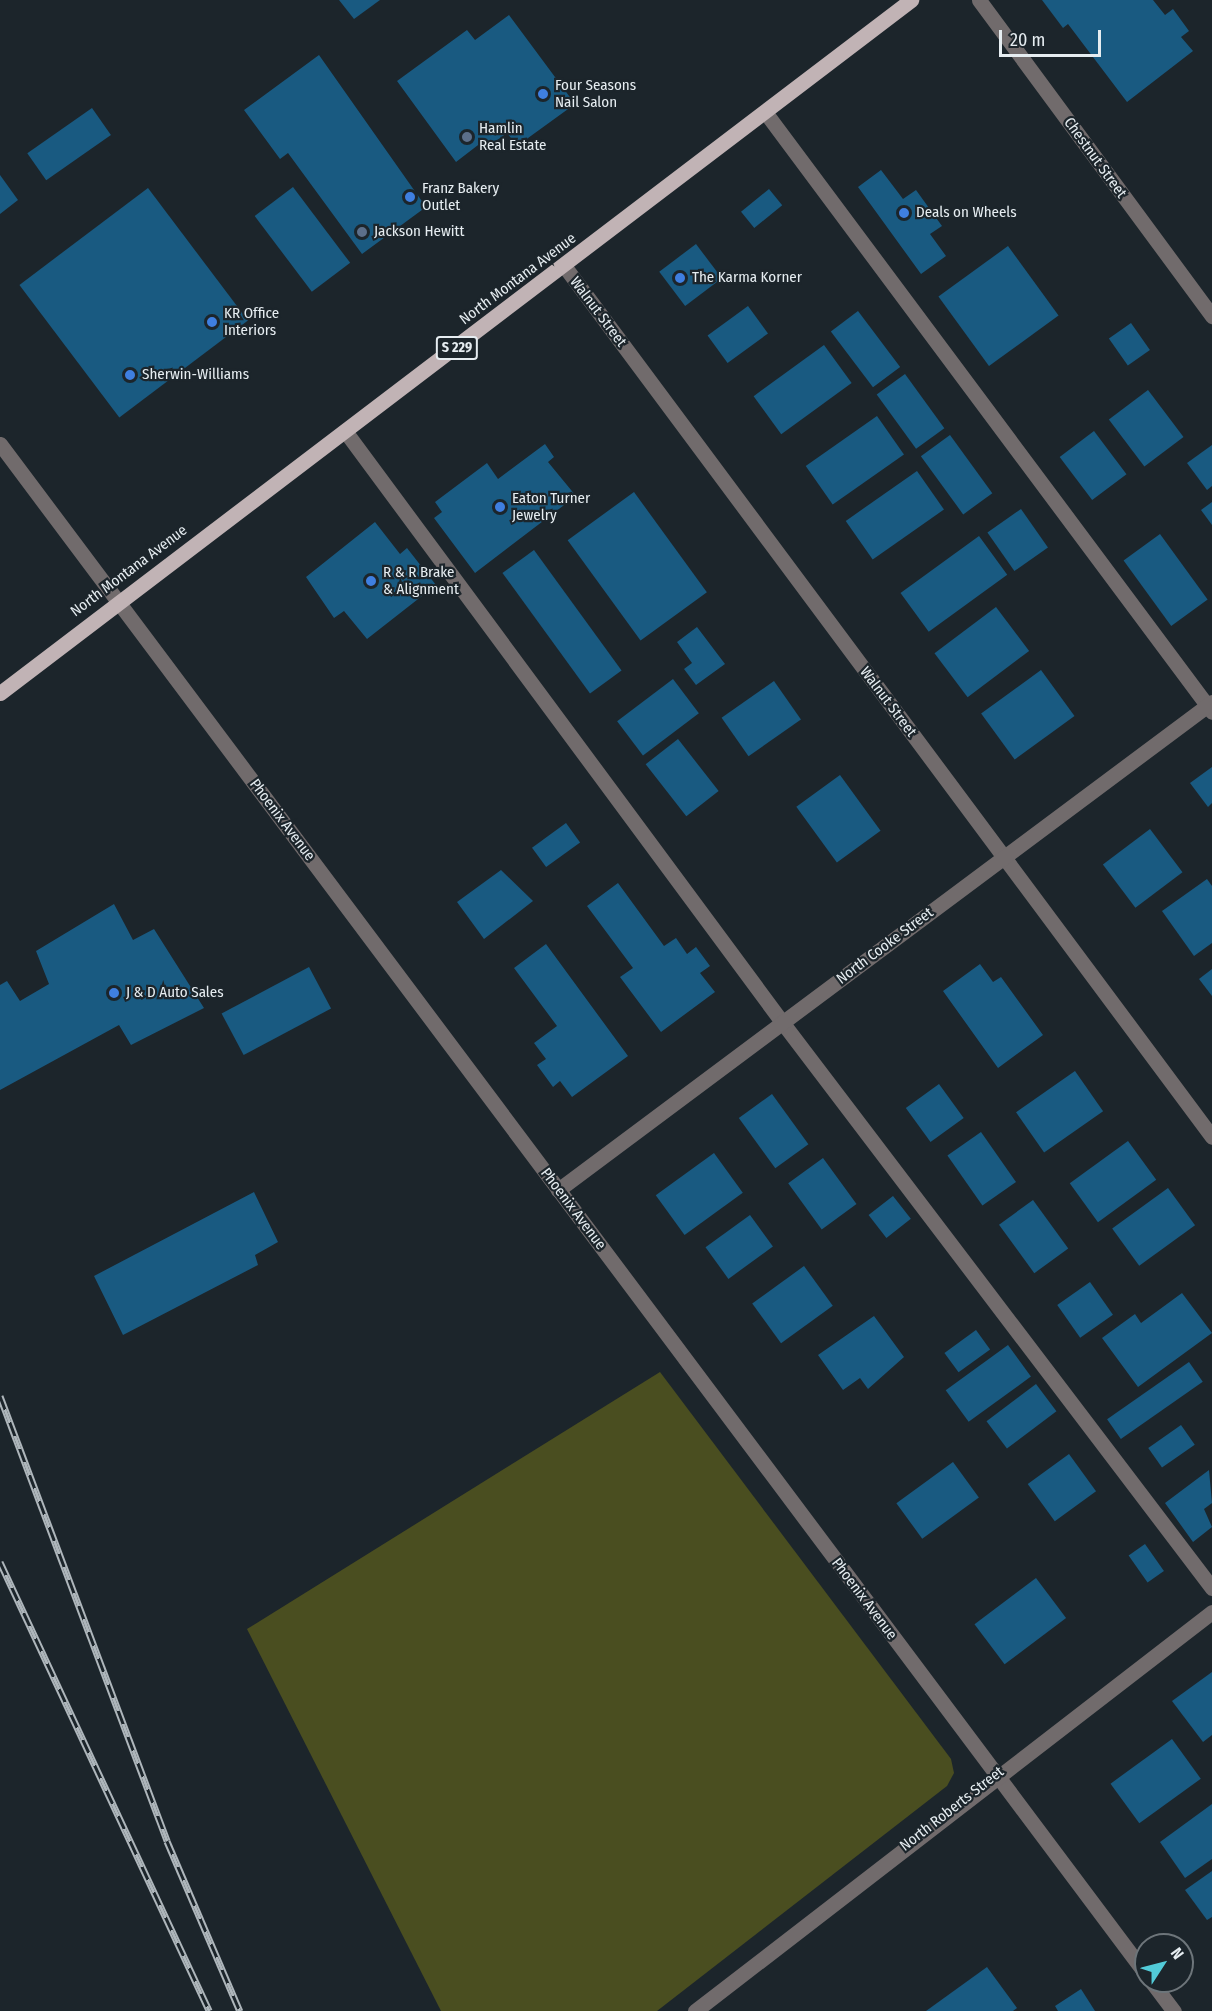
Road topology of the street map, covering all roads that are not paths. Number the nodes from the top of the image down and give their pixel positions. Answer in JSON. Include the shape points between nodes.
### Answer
{"nodes":[{"id":1,"x":911,"y":0,"type":"edge"},
{"id":2,"x":979,"y":0,"type":"edge"},
{"id":3,"x":765,"y":112,"type":"junction"},
{"id":4,"x":565,"y":267,"type":"junction"},
{"id":5,"x":1212,"y":316,"type":"edge"},
{"id":6,"x":345,"y":431,"type":"junction"},
{"id":7,"x":0,"y":444,"type":"edge"},
{"id":8,"x":118,"y":601,"type":"junction"},
{"id":9,"x":0,"y":693,"type":"edge"},
{"id":10,"x":1210,"y":706,"type":"edge"},
{"id":11,"x":1003,"y":858,"type":"junction"},
{"id":12,"x":782,"y":1022,"type":"junction"},
{"id":13,"x":1212,"y":1137,"type":"edge"},
{"id":14,"x":558,"y":1190,"type":"junction"},
{"id":15,"x":1212,"y":1588,"type":"edge"},
{"id":16,"x":1212,"y":1612,"type":"edge"},
{"id":17,"x":996,"y":1775,"type":"junction"},
{"id":18,"x":1134,"y":1958,"type":"edge"},
{"id":19,"x":1160,"y":1993,"type":"edge"},
{"id":20,"x":694,"y":2011,"type":"edge"},
{"id":21,"x":1174,"y":2011,"type":"edge"}],
"edges":[{"from":1,"to":3,"type":"main road","name":"North Montana Avenue","number":"S 229"},
{"from":2,"to":5,"type":"street","name":"Chestnut Street"},
{"from":3,"to":4,"type":"main road","name":"North Montana Avenue","number":"S 229"},
{"from":3,"to":10,"type":"street"},
{"from":4,"to":6,"type":"main road","name":"North Montana Avenue","number":"S 229"},
{"from":4,"to":11,"type":"street","name":"Walnut Street"},
{"from":6,"to":8,"type":"main road","name":"North Montana Avenue","number":"S 229"},
{"from":6,"to":12,"type":"street"},
{"from":7,"to":8,"type":"street","name":"Phoenix Avenue"},
{"from":8,"to":9,"type":"main road","name":"North Montana Avenue","number":"S 229"},
{"from":8,"to":14,"type":"street","name":"Phoenix Avenue"},
{"from":10,"to":11,"type":"street","name":"North Cooke Street"},
{"from":11,"to":12,"type":"street","name":"North Cooke Street"},
{"from":11,"to":13,"type":"street","name":"Walnut Street"},
{"from":12,"to":14,"type":"street","name":"North Cooke Street"},
{"from":12,"to":15,"type":"street"},
{"from":14,"to":17,"type":"street","name":"Phoenix Avenue"},
{"from":16,"to":17,"type":"street","name":"North Roberts Street"},
{"from":17,"to":18,"type":"street","name":"Phoenix Avenue"},
{"from":17,"to":20,"type":"street","name":"North Roberts Street"},
{"from":19,"to":21,"type":"street"}]}
